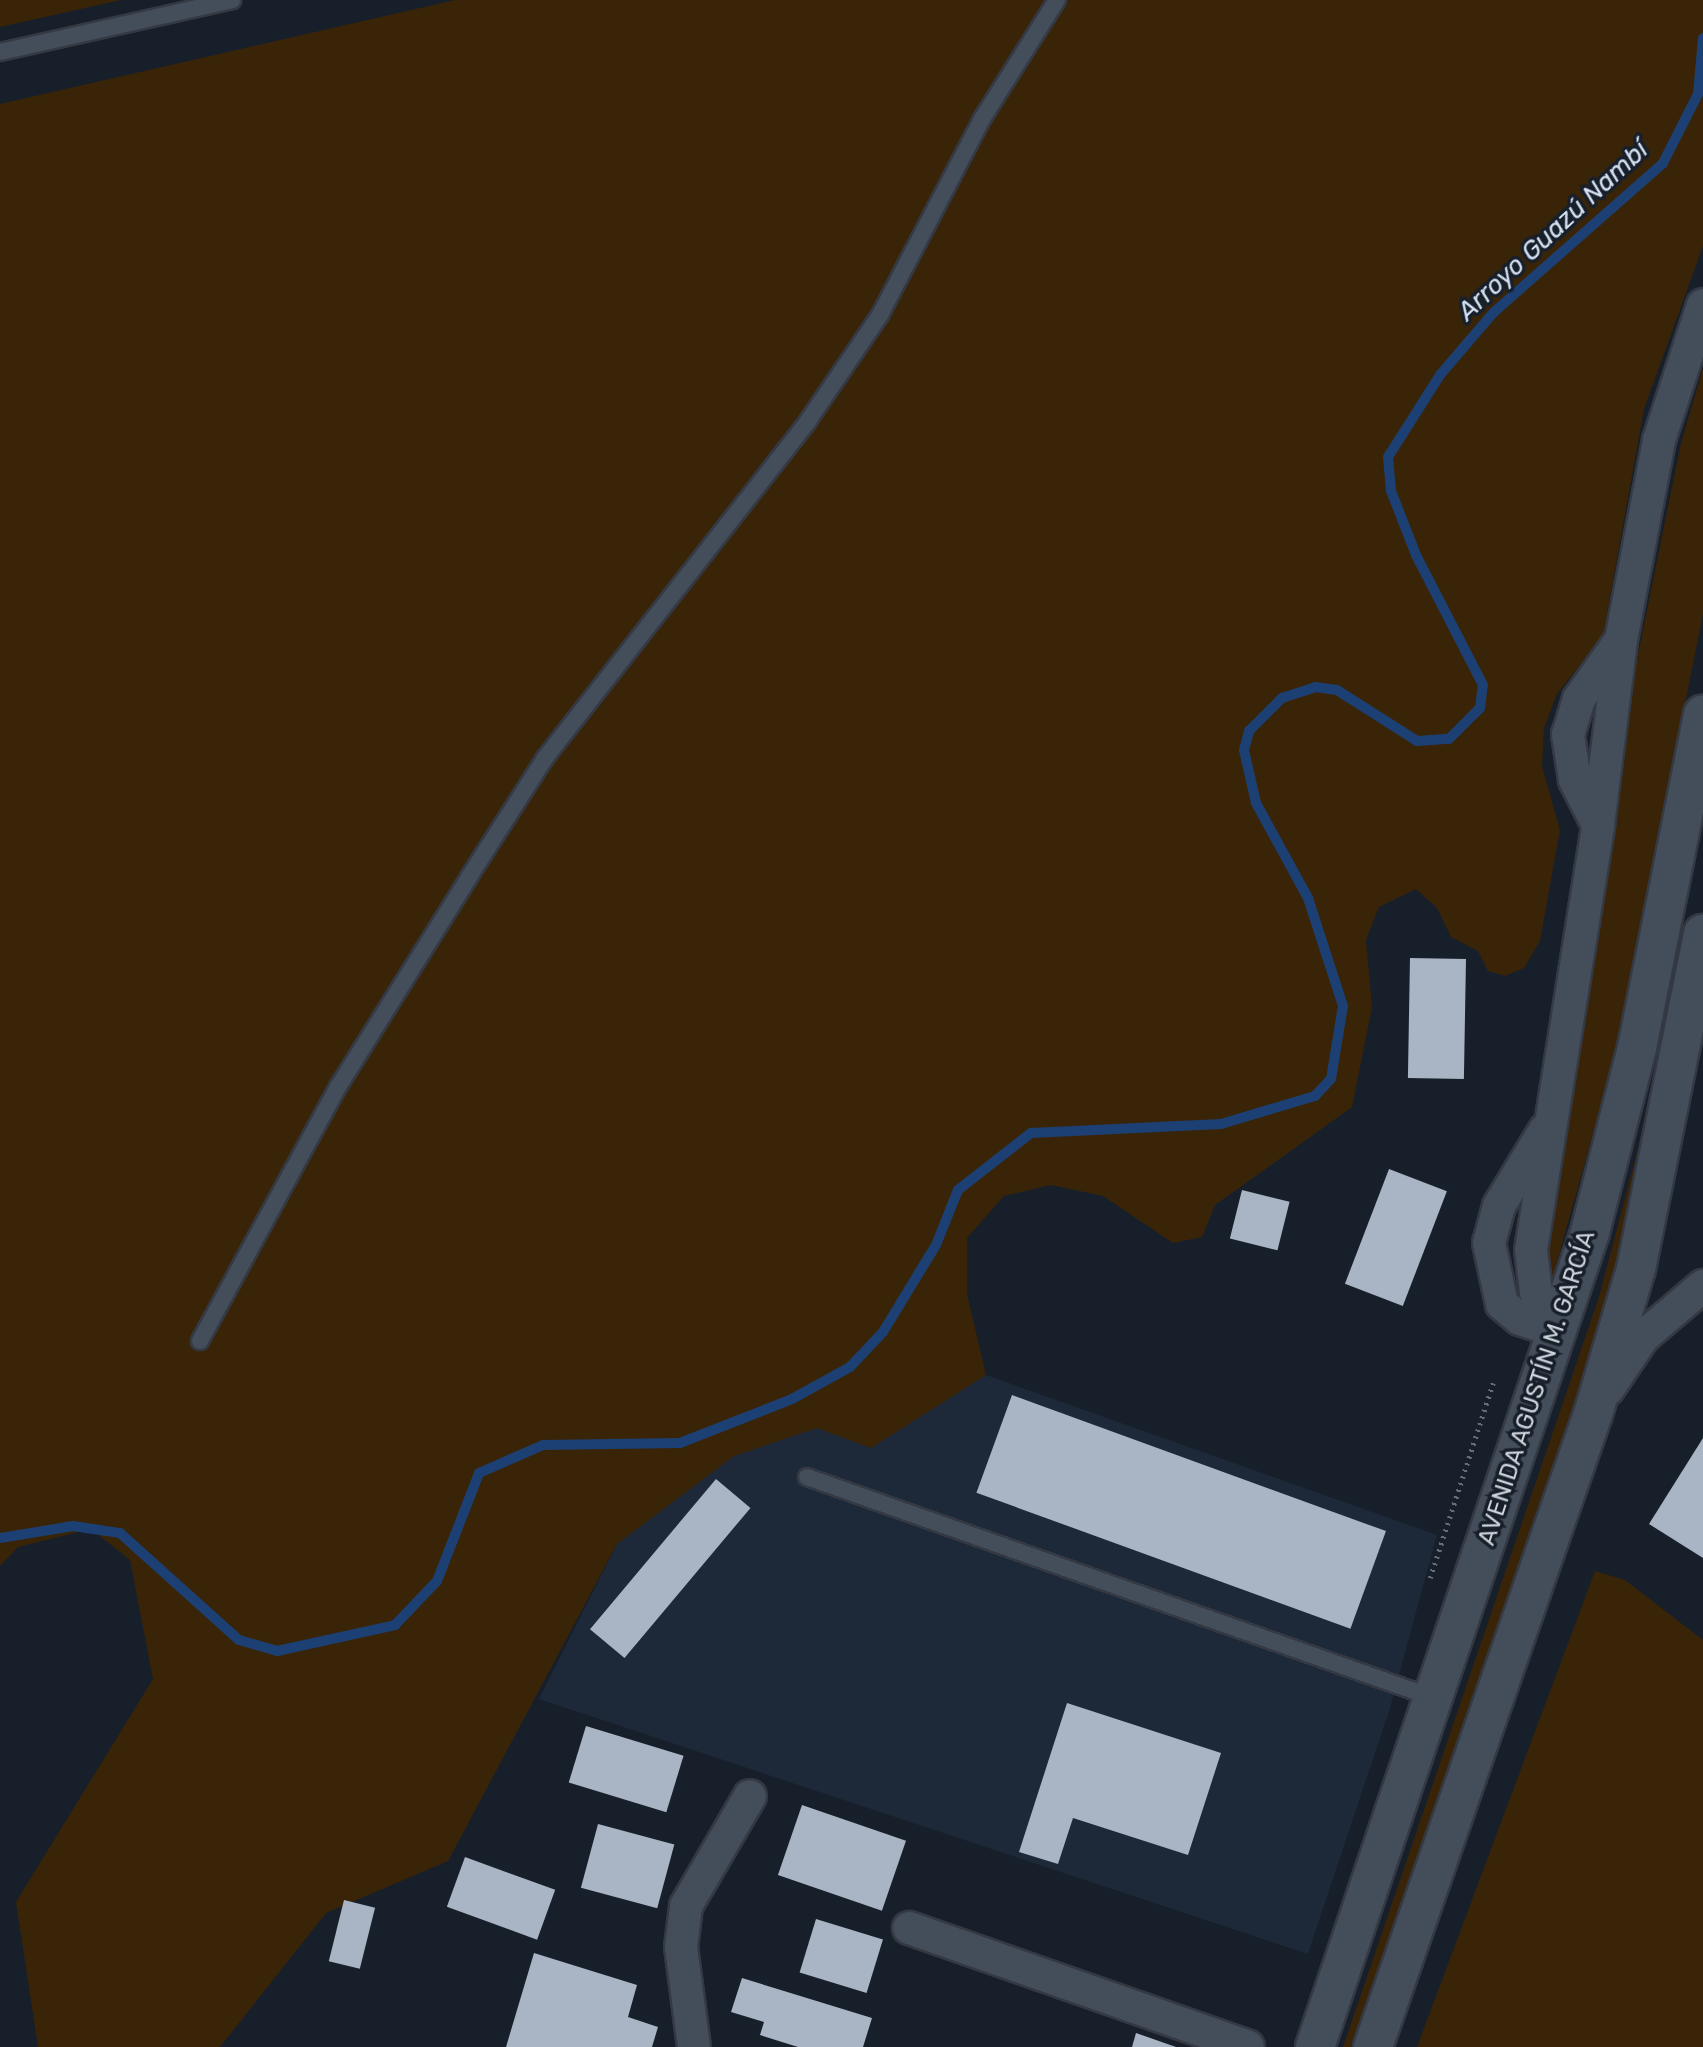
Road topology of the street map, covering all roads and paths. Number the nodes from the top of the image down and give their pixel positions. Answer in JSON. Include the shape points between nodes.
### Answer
{"nodes":[{"id":1,"x":232,"y":0,"type":"edge"},
{"id":2,"x":1057,"y":0,"type":"edge"},
{"id":3,"x":0,"y":52,"type":"edge"},
{"id":4,"x":1703,"y":304,"type":"edge"},
{"id":5,"x":1703,"y":714,"type":"edge"},
{"id":6,"x":1703,"y":934,"type":"edge"},
{"id":7,"x":1546,"y":1129,"type":"junction"},
{"id":8,"x":1702,"y":1285,"type":"edge"},
{"id":9,"x":1559,"y":1332,"type":"junction"},
{"id":10,"x":200,"y":1341,"type":"dead end"},
{"id":11,"x":1593,"y":1414,"type":"junction"},
{"id":12,"x":807,"y":1477,"type":"dead end"},
{"id":13,"x":1434,"y":1698,"type":"junction"},
{"id":14,"x":750,"y":1797,"type":"dead end"},
{"id":15,"x":909,"y":1928,"type":"dead end"},
{"id":16,"x":694,"y":2047,"type":"edge"},
{"id":17,"x":1248,"y":2047,"type":"edge"},
{"id":18,"x":1315,"y":2047,"type":"edge"},
{"id":19,"x":1373,"y":2047,"type":"edge"}],
"edges":[{"from":1,"to":3,"type":"lane"},
{"from":2,"to":10,"type":"lane","via":[[982,119],[880,315],[808,421],[545,758],[338,1087]]},
{"from":4,"to":7,"type":"street","via":[[1659,440],[1620,640],[1579,699],[1567,735],[1575,780],[1598,825]]},
{"from":5,"to":9,"type":"main road","name":"AVENIDA AGUSTÍN M. GARCÍA","via":[[1637,1048]]},
{"from":6,"to":11,"type":"main road","via":[[1636,1269]]},
{"from":7,"to":9,"type":"street","via":[[1531,1250],[1536,1292]]},
{"from":7,"to":9,"type":"street","via":[[1499,1206],[1489,1243],[1502,1304],[1520,1319]]},
{"from":8,"to":11,"type":"street","via":[[1643,1337]]},
{"from":9,"to":13,"type":"main road","name":"AVENIDA AGUSTÍN M. GARCÍA"},
{"from":11,"to":19,"type":"main road"},
{"from":12,"to":13,"type":"lane"},
{"from":13,"to":18,"type":"main road","name":"AVENIDA AGUSTÍN M. GARCÍA"},
{"from":14,"to":16,"type":"street","via":[[720,1842],[682,1922]]},
{"from":15,"to":17,"type":"street"}]}
